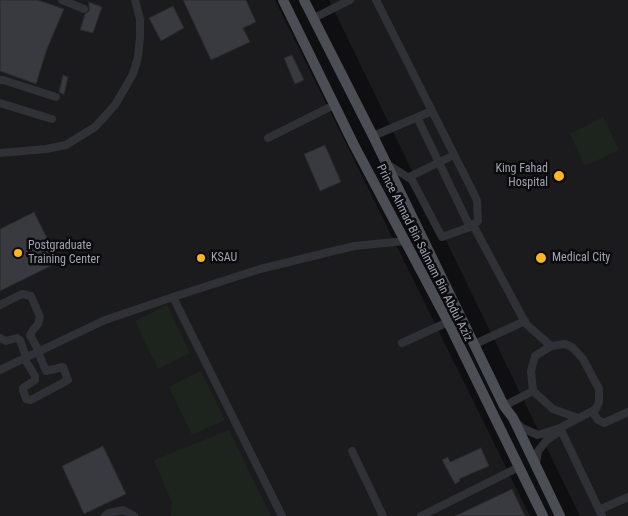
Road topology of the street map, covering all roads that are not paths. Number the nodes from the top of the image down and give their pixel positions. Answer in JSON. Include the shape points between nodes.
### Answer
{"nodes":[{"id":1,"x":62,"y":0,"type":"edge"},
{"id":2,"x":135,"y":0,"type":"edge"},
{"id":3,"x":284,"y":0,"type":"edge"},
{"id":4,"x":304,"y":0,"type":"edge"},
{"id":5,"x":350,"y":0,"type":"edge"},
{"id":6,"x":376,"y":0,"type":"edge"},
{"id":7,"x":84,"y":9,"type":"dead end"},
{"id":8,"x":314,"y":18,"type":"junction"},
{"id":9,"x":0,"y":80,"type":"edge"},
{"id":10,"x":56,"y":97,"type":"dead end"},
{"id":11,"x":0,"y":103,"type":"edge"},
{"id":12,"x":334,"y":105,"type":"junction"},
{"id":13,"x":432,"y":111,"type":"junction"},
{"id":14,"x":417,"y":117,"type":"junction"},
{"id":15,"x":52,"y":119,"type":"dead end"},
{"id":16,"x":373,"y":136,"type":"junction"},
{"id":17,"x":268,"y":138,"type":"dead end"},
{"id":18,"x":0,"y":153,"type":"edge"},
{"id":19,"x":454,"y":155,"type":"junction"},
{"id":20,"x":439,"y":162,"type":"junction"},
{"id":21,"x":385,"y":163,"type":"junction"},
{"id":22,"x":409,"y":177,"type":"junction"},
{"id":23,"x":471,"y":226,"type":"junction"},
{"id":24,"x":406,"y":241,"type":"junction"},
{"id":25,"x":173,"y":296,"type":"junction"},
{"id":26,"x":0,"y":305,"type":"edge"},
{"id":27,"x":525,"y":321,"type":"junction"},
{"id":28,"x":448,"y":322,"type":"junction"},
{"id":29,"x":0,"y":338,"type":"edge"},
{"id":30,"x":402,"y":343,"type":"dead end"},
{"id":31,"x":475,"y":344,"type":"junction"},
{"id":32,"x":551,"y":346,"type":"junction"},
{"id":33,"x":38,"y":351,"type":"junction"},
{"id":34,"x":461,"y":351,"type":"junction"},
{"id":35,"x":25,"y":358,"type":"junction"},
{"id":36,"x":0,"y":370,"type":"edge"},
{"id":37,"x":533,"y":391,"type":"junction"},
{"id":38,"x":504,"y":406,"type":"junction"},
{"id":39,"x":592,"y":410,"type":"junction"},
{"id":40,"x":628,"y":412,"type":"edge"},
{"id":41,"x":513,"y":418,"type":"junction"},
{"id":42,"x":578,"y":418,"type":"junction"},
{"id":43,"x":560,"y":428,"type":"junction"},
{"id":44,"x":352,"y":451,"type":"dead end"},
{"id":45,"x":535,"y":466,"type":"junction"},
{"id":46,"x":519,"y":467,"type":"junction"},
{"id":47,"x":628,"y":496,"type":"edge"},
{"id":48,"x":600,"y":513,"type":"edge"},
{"id":49,"x":105,"y":516,"type":"edge"},
{"id":50,"x":134,"y":516,"type":"edge"},
{"id":51,"x":282,"y":516,"type":"edge"},
{"id":52,"x":383,"y":516,"type":"edge"},
{"id":53,"x":421,"y":516,"type":"edge"},
{"id":54,"x":543,"y":516,"type":"edge"},
{"id":55,"x":560,"y":516,"type":"edge"}],
"edges":[{"from":1,"to":7,"type":"street"},
{"from":2,"to":18,"type":"street","via":[[140,18],[138,57],[125,91],[115,105],[95,127],[66,145],[46,150]]},
{"from":3,"to":12,"type":"main road","name":"Prince Ahmad Bin Salmam Bin Abdul Aziz"},
{"from":4,"to":8,"type":"main road","name":"Prince Ahmad Bin Salmam Bin Abdul Aziz"},
{"from":5,"to":8,"type":"street"},
{"from":6,"to":13,"type":"street"},
{"from":8,"to":16,"type":"main road","name":"Prince Ahmad Bin Salmam Bin Abdul Aziz"},
{"from":9,"to":10,"type":"street"},
{"from":11,"to":15,"type":"street"},
{"from":12,"to":17,"type":"street"},
{"from":12,"to":24,"type":"main road","name":"Prince Ahmad Bin Salmam Bin Abdul Aziz"},
{"from":13,"to":14,"type":"street"},
{"from":13,"to":19,"type":"street"},
{"from":14,"to":16,"type":"street"},
{"from":14,"to":20,"type":"street"},
{"from":16,"to":21,"type":"main road","name":"Prince Ahmad Bin Salmam Bin Abdul Aziz"},
{"from":19,"to":20,"type":"street"},
{"from":19,"to":23,"type":"street","via":[[477,201],[478,218]]},
{"from":20,"to":22,"type":"street"},
{"from":20,"to":23,"type":"street"},
{"from":21,"to":22,"type":"street"},
{"from":21,"to":31,"type":"main road","name":"Prince Ahmad Bin Salmam Bin Abdul Aziz"},
{"from":22,"to":23,"type":"street","via":[[442,237]]},
{"from":23,"to":27,"type":"street"},
{"from":24,"to":25,"type":"street","via":[[345,248],[260,269]]},
{"from":24,"to":28,"type":"main road","name":"Prince Ahmad Bin Salmam Bin Abdul Aziz"},
{"from":25,"to":33,"type":"street","via":[[105,320]]},
{"from":25,"to":51,"type":"street"},
{"from":26,"to":33,"type":"street","via":[[22,294],[31,296],[40,317],[30,335]]},
{"from":27,"to":31,"type":"street"},
{"from":27,"to":32,"type":"street"},
{"from":28,"to":30,"type":"street"},
{"from":28,"to":34,"type":"main road","name":"Prince Ahmad Bin Salmam Bin Abdul Aziz"},
{"from":29,"to":35,"type":"street","via":[[20,340]]},
{"from":31,"to":34,"type":"main road"},
{"from":31,"to":38,"type":"main road","name":"Prince Ahmad Bin Salmam Bin Abdul Aziz"},
{"from":32,"to":37,"type":"street","via":[[535,356],[530,371]]},
{"from":32,"to":39,"type":"street","via":[[565,344],[583,359],[599,389],[600,402]]},
{"from":33,"to":35,"type":"street"},
{"from":33,"to":35,"type":"street","via":[[46,371],[63,367],[68,380],[32,400],[26,399],[23,390],[35,380]]},
{"from":34,"to":46,"type":"main road","name":"Prince Ahmad Bin Salmam Bin Abdul Aziz"},
{"from":35,"to":36,"type":"street"},
{"from":37,"to":38,"type":"street"},
{"from":37,"to":42,"type":"street","via":[[553,409]]},
{"from":38,"to":41,"type":"main road","name":"Prince Ahmad Bin Salmam Bin Abdul Aziz"},
{"from":39,"to":40,"type":"street","via":[[604,423]]},
{"from":39,"to":42,"type":"street"},
{"from":41,"to":43,"type":"street","via":[[522,428],[538,435]]},
{"from":41,"to":45,"type":"main road","name":"Prince Ahmad Bin Salmam Bin Abdul Aziz"},
{"from":42,"to":43,"type":"street"},
{"from":43,"to":45,"type":"street","via":[[538,452]]},
{"from":43,"to":48,"type":"street"},
{"from":44,"to":52,"type":"street"},
{"from":45,"to":55,"type":"main road","name":"Prince Ahmad Bin Salmam Bin Abdul Aziz"},
{"from":46,"to":53,"type":"street"},
{"from":46,"to":54,"type":"main road","name":"Prince Ahmad Bin Salmam Bin Abdul Aziz"},
{"from":47,"to":48,"type":"street"},
{"from":49,"to":50,"type":"street","via":[[123,510]]}]}
